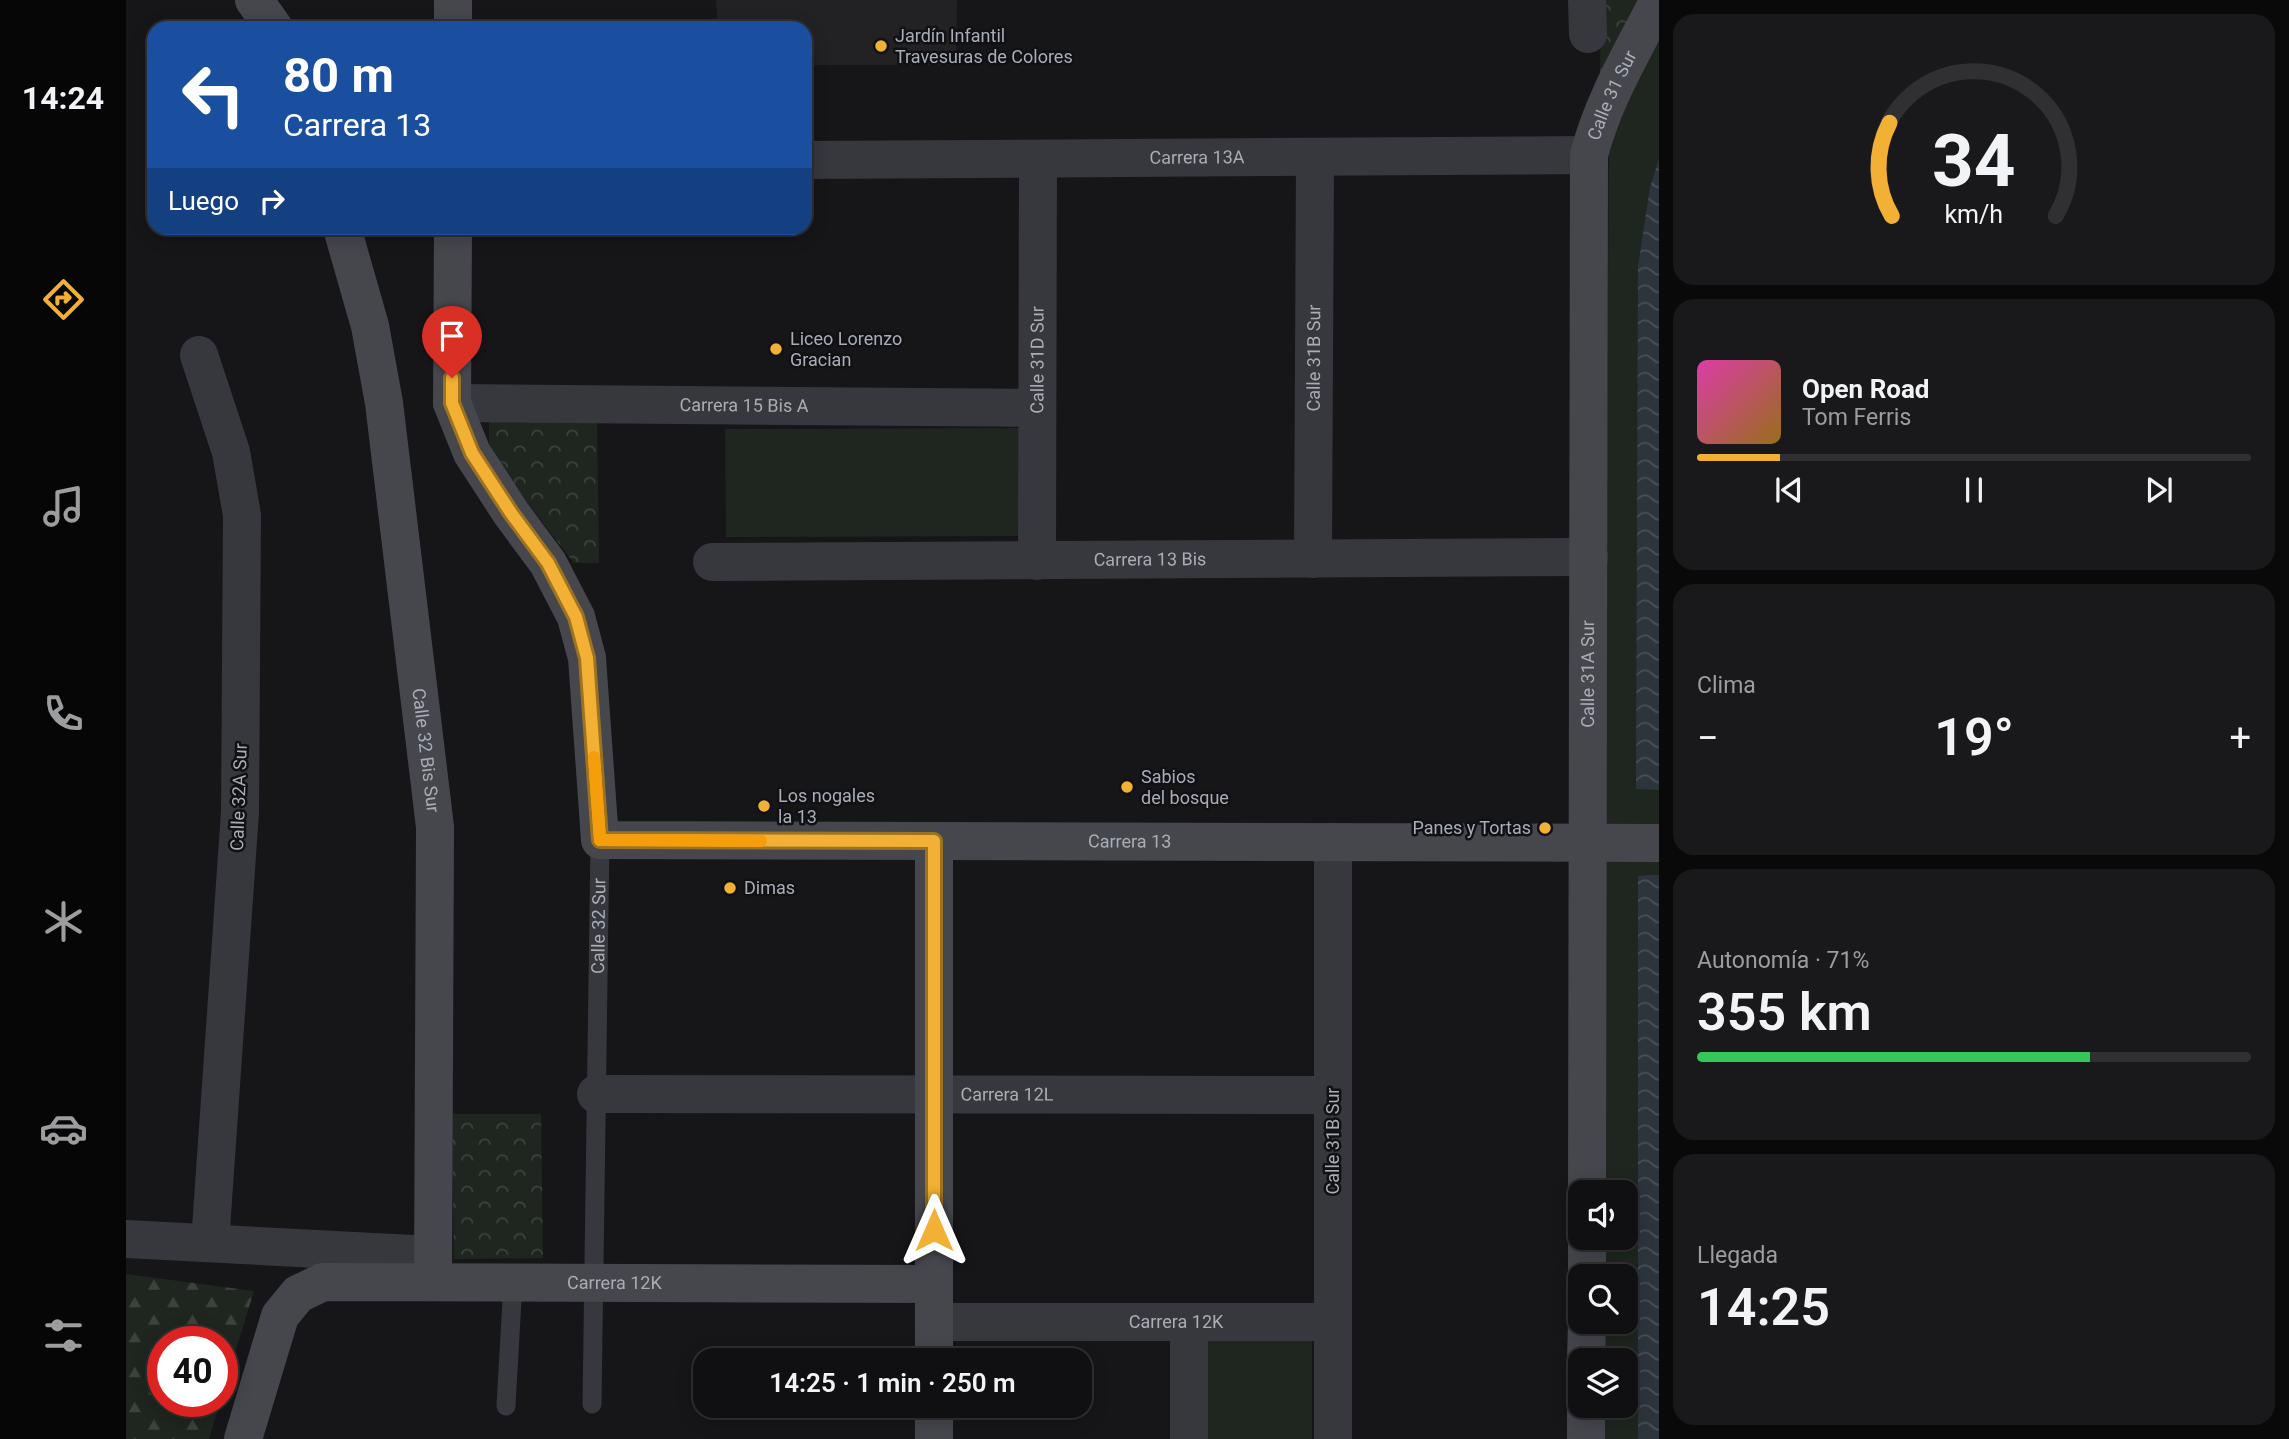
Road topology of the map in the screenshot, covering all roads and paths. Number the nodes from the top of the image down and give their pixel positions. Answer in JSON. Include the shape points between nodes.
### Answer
{"nodes":[{"id":1,"x":254,"y":0,"type":"edge"},
{"id":2,"x":453,"y":0,"type":"edge"},
{"id":3,"x":1659,"y":0,"type":"edge"},
{"id":4,"x":269,"y":21,"type":"edge"},
{"id":5,"x":453,"y":21,"type":"edge"},
{"id":6,"x":1589,"y":155,"type":"junction"},
{"id":7,"x":1315,"y":157,"type":"junction"},
{"id":8,"x":1038,"y":159,"type":"junction"},
{"id":9,"x":812,"y":160,"type":"edge"},
{"id":10,"x":344,"y":235,"type":"edge"},
{"id":11,"x":453,"y":235,"type":"edge"},
{"id":12,"x":199,"y":355,"type":"dead end"},
{"id":13,"x":452,"y":403,"type":"junction"},
{"id":14,"x":1037,"y":408,"type":"junction"},
{"id":15,"x":1589,"y":557,"type":"junction"},
{"id":16,"x":1313,"y":559,"type":"junction"},
{"id":17,"x":712,"y":562,"type":"dead end"},
{"id":18,"x":1037,"y":562,"type":"junction"},
{"id":19,"x":600,"y":840,"type":"junction"},
{"id":20,"x":934,"y":841,"type":"junction"},
{"id":21,"x":1333,"y":842,"type":"junction"},
{"id":22,"x":1588,"y":843,"type":"junction"},
{"id":23,"x":1659,"y":843,"type":"edge"},
{"id":24,"x":596,"y":1094,"type":"junction"},
{"id":25,"x":934,"y":1095,"type":"junction"},
{"id":26,"x":1333,"y":1095,"type":"junction"},
{"id":27,"x":1587,"y":1180,"type":"edge"},
{"id":28,"x":126,"y":1239,"type":"edge"},
{"id":29,"x":210,"y":1243,"type":"junction"},
{"id":30,"x":433,"y":1268,"type":"junction"},
{"id":31,"x":513,"y":1282,"type":"junction"},
{"id":32,"x":594,"y":1283,"type":"junction"},
{"id":33,"x":934,"y":1284,"type":"junction"},
{"id":34,"x":1189,"y":1322,"type":"junction"},
{"id":35,"x":1333,"y":1322,"type":"junction"},
{"id":36,"x":934,"y":1341,"type":"edge"},
{"id":37,"x":592,"y":1404,"type":"dead end"},
{"id":38,"x":506,"y":1406,"type":"dead end"},
{"id":39,"x":934,"y":1418,"type":"edge"},
{"id":40,"x":1586,"y":1418,"type":"edge"},
{"id":41,"x":243,"y":1439,"type":"edge"},
{"id":42,"x":934,"y":1439,"type":"edge"},
{"id":43,"x":1189,"y":1439,"type":"edge"},
{"id":44,"x":1333,"y":1439,"type":"edge"},
{"id":45,"x":1586,"y":1439,"type":"edge"}],
"edges":[{"from":1,"to":4,"type":"street"},
{"from":2,"to":5,"type":"street"},
{"from":3,"to":6,"type":"street","name":"Calle 31 Sur","via":[[1606,103]]},
{"from":6,"to":7,"type":"street","name":"Carrera 13A"},
{"from":6,"to":15,"type":"street","name":"Calle 31A Sur"},
{"from":7,"to":8,"type":"street","name":"Carrera 13A"},
{"from":7,"to":16,"type":"street","name":"Calle 31B Sur"},
{"from":8,"to":9,"type":"street","name":"Carrera 13A"},
{"from":8,"to":14,"type":"street","name":"Calle 31D Sur"},
{"from":10,"to":30,"type":"street","name":"Calle 32 Bis Sur","via":[[370,326],[384,403],[435,827]]},
{"from":11,"to":13,"type":"street","name":"Calle 32 Sur"},
{"from":12,"to":29,"type":"street","name":"Calle 32A Sur","via":[[231,452],[242,515],[240,812]]},
{"from":13,"to":14,"type":"street","name":"Carrera 15 Bis A"},
{"from":13,"to":19,"type":"street","name":"Calle 32 Sur","via":[[472,453],[548,563],[576,617],[587,658]]},
{"from":14,"to":18,"type":"street","name":"Calle 31D Sur"},
{"from":15,"to":16,"type":"street","name":"Carrera 13 Bis"},
{"from":15,"to":22,"type":"street","name":"Calle 31A Sur"},
{"from":16,"to":18,"type":"street","name":"Carrera 13 Bis"},
{"from":17,"to":18,"type":"street","name":"Carrera 13 Bis"},
{"from":19,"to":20,"type":"street","name":"Carrera 13"},
{"from":19,"to":24,"type":"lane","name":"Calle 32 Sur"},
{"from":20,"to":21,"type":"street","name":"Carrera 13"},
{"from":20,"to":25,"type":"street"},
{"from":21,"to":22,"type":"street","name":"Carrera 13"},
{"from":21,"to":26,"type":"street","name":"Calle 31B Sur"},
{"from":22,"to":23,"type":"street","name":"Carrera 13"},
{"from":22,"to":27,"type":"street","name":"Calle 31A Sur"},
{"from":24,"to":25,"type":"street","name":"Carrera 12L"},
{"from":24,"to":32,"type":"lane","name":"Calle 32 Sur"},
{"from":25,"to":26,"type":"street","name":"Carrera 12L"},
{"from":25,"to":33,"type":"street"},
{"from":26,"to":35,"type":"street","name":"Calle 31B Sur"},
{"from":28,"to":29,"type":"street","name":"Carrera 12K"},
{"from":29,"to":30,"type":"street","name":"Carrera 12K"},
{"from":30,"to":31,"type":"street","name":"Carrera 12K"},
{"from":30,"to":41,"type":"street","name":"Carrera 12K","via":[[323,1282],[298,1293],[280,1316]]},
{"from":31,"to":32,"type":"street","name":"Carrera 12K"},
{"from":31,"to":38,"type":"lane"},
{"from":32,"to":33,"type":"street","name":"Carrera 12K"},
{"from":32,"to":37,"type":"lane","name":"Calle 32 Sur"},
{"from":33,"to":36,"type":"street"},
{"from":34,"to":35,"type":"street","name":"Carrera 12K"},
{"from":34,"to":36,"type":"street","name":"Carrera 12K"},
{"from":34,"to":43,"type":"street"},
{"from":35,"to":44,"type":"street","name":"Calle 31B Sur"},
{"from":39,"to":42,"type":"street"},
{"from":40,"to":45,"type":"street"}]}
